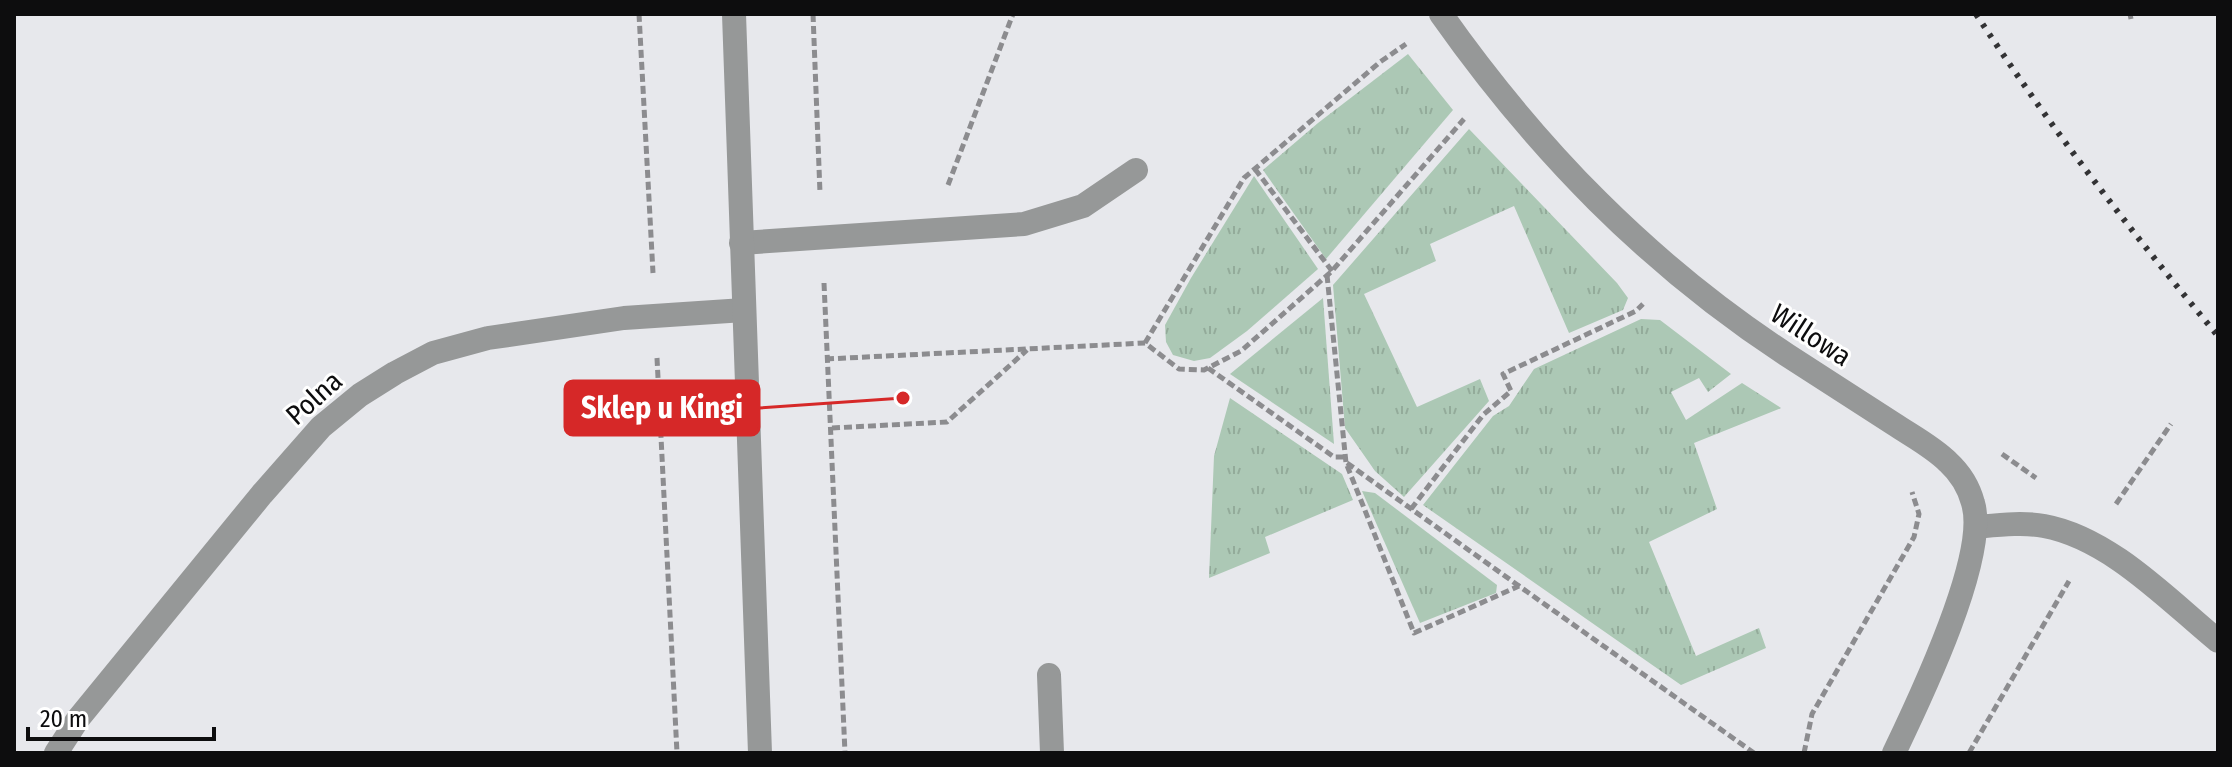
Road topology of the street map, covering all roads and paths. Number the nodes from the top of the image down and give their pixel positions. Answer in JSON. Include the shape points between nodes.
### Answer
{"nodes":[{"id":1,"x":639,"y":14,"type":"edge"},
{"id":2,"x":734,"y":14,"type":"edge"},
{"id":3,"x":1013,"y":14,"type":"edge"},
{"id":4,"x":1445,"y":16,"type":"edge"},
{"id":5,"x":1405,"y":45,"type":"dead end"},
{"id":6,"x":1468,"y":116,"type":"dead end"},
{"id":7,"x":1255,"y":169,"type":"junction"},
{"id":8,"x":1136,"y":170,"type":"dead end"},
{"id":9,"x":931,"y":230,"type":"junction"},
{"id":10,"x":741,"y":243,"type":"junction"},
{"id":11,"x":1329,"y":273,"type":"junction"},
{"id":12,"x":654,"y":287,"type":"dead end"},
{"id":13,"x":1640,"y":293,"type":"dead end"},
{"id":14,"x":744,"y":310,"type":"junction"},
{"id":15,"x":656,"y":343,"type":"dead end"},
{"id":16,"x":1145,"y":343,"type":"junction"},
{"id":17,"x":1027,"y":350,"type":"junction"},
{"id":18,"x":826,"y":359,"type":"dead end"},
{"id":19,"x":1208,"y":368,"type":"junction"},
{"id":20,"x":2171,"y":424,"type":"dead end"},
{"id":21,"x":1345,"y":460,"type":"junction"},
{"id":22,"x":1912,"y":491,"type":"dead end"},
{"id":23,"x":1411,"y":509,"type":"junction"},
{"id":24,"x":2111,"y":512,"type":"dead end"},
{"id":25,"x":1976,"y":527,"type":"junction"},
{"id":26,"x":2071,"y":578,"type":"dead end"},
{"id":27,"x":1519,"y":586,"type":"junction"},
{"id":28,"x":2218,"y":641,"type":"edge"},
{"id":29,"x":1049,"y":675,"type":"dead end"},
{"id":30,"x":56,"y":753,"type":"edge"},
{"id":31,"x":677,"y":753,"type":"edge"},
{"id":32,"x":760,"y":753,"type":"edge"},
{"id":33,"x":845,"y":753,"type":"edge"},
{"id":34,"x":1052,"y":753,"type":"edge"},
{"id":35,"x":1754,"y":753,"type":"edge"},
{"id":36,"x":1804,"y":753,"type":"edge"},
{"id":37,"x":1894,"y":753,"type":"edge"},
{"id":38,"x":1969,"y":753,"type":"edge"}],
"edges":[{"from":1,"to":12,"type":"path"},
{"from":2,"to":10,"type":"street"},
{"from":3,"to":9,"type":"path"},
{"from":4,"to":25,"type":"street","name":"Willowa","via":[[1506,100],[1622,227],[1735,320],[1949,462],[1966,484]]},
{"from":5,"to":7,"type":"path"},
{"from":6,"to":11,"type":"path"},
{"from":7,"to":11,"type":"path"},
{"from":7,"to":16,"type":"path","via":[[1244,178]]},
{"from":8,"to":9,"type":"street","via":[[1083,206],[1024,224]]},
{"from":9,"to":10,"type":"street"},
{"from":10,"to":14,"type":"street"},
{"from":11,"to":19,"type":"path","via":[[1241,351]]},
{"from":11,"to":21,"type":"path"},
{"from":13,"to":23,"type":"path","via":[[1648,300],[1636,311],[1503,374],[1511,391],[1483,415]]},
{"from":14,"to":30,"type":"street","name":"Polna","via":[[624,318],[488,338],[433,353],[360,395],[321,427],[262,494]]},
{"from":14,"to":32,"type":"street"},
{"from":15,"to":31,"type":"path"},
{"from":16,"to":17,"type":"path"},
{"from":16,"to":19,"type":"path","via":[[1179,369]]},
{"from":17,"to":18,"type":"path"},
{"from":17,"to":33,"type":"path","via":[[947,422],[832,428]]},
{"from":19,"to":21,"type":"path"},
{"from":20,"to":24,"type":"path"},
{"from":21,"to":23,"type":"path"},
{"from":21,"to":27,"type":"path","via":[[1414,633]]},
{"from":22,"to":36,"type":"path","via":[[1919,514],[1914,537],[1812,714]]},
{"from":23,"to":27,"type":"path"},
{"from":25,"to":28,"type":"street","via":[[2043,525],[2076,535],[2111,554]]},
{"from":25,"to":37,"type":"street","name":"Willowa","via":[[1971,562],[1951,620]]},
{"from":26,"to":38,"type":"path"},
{"from":27,"to":35,"type":"path"},
{"from":29,"to":34,"type":"street"}]}
